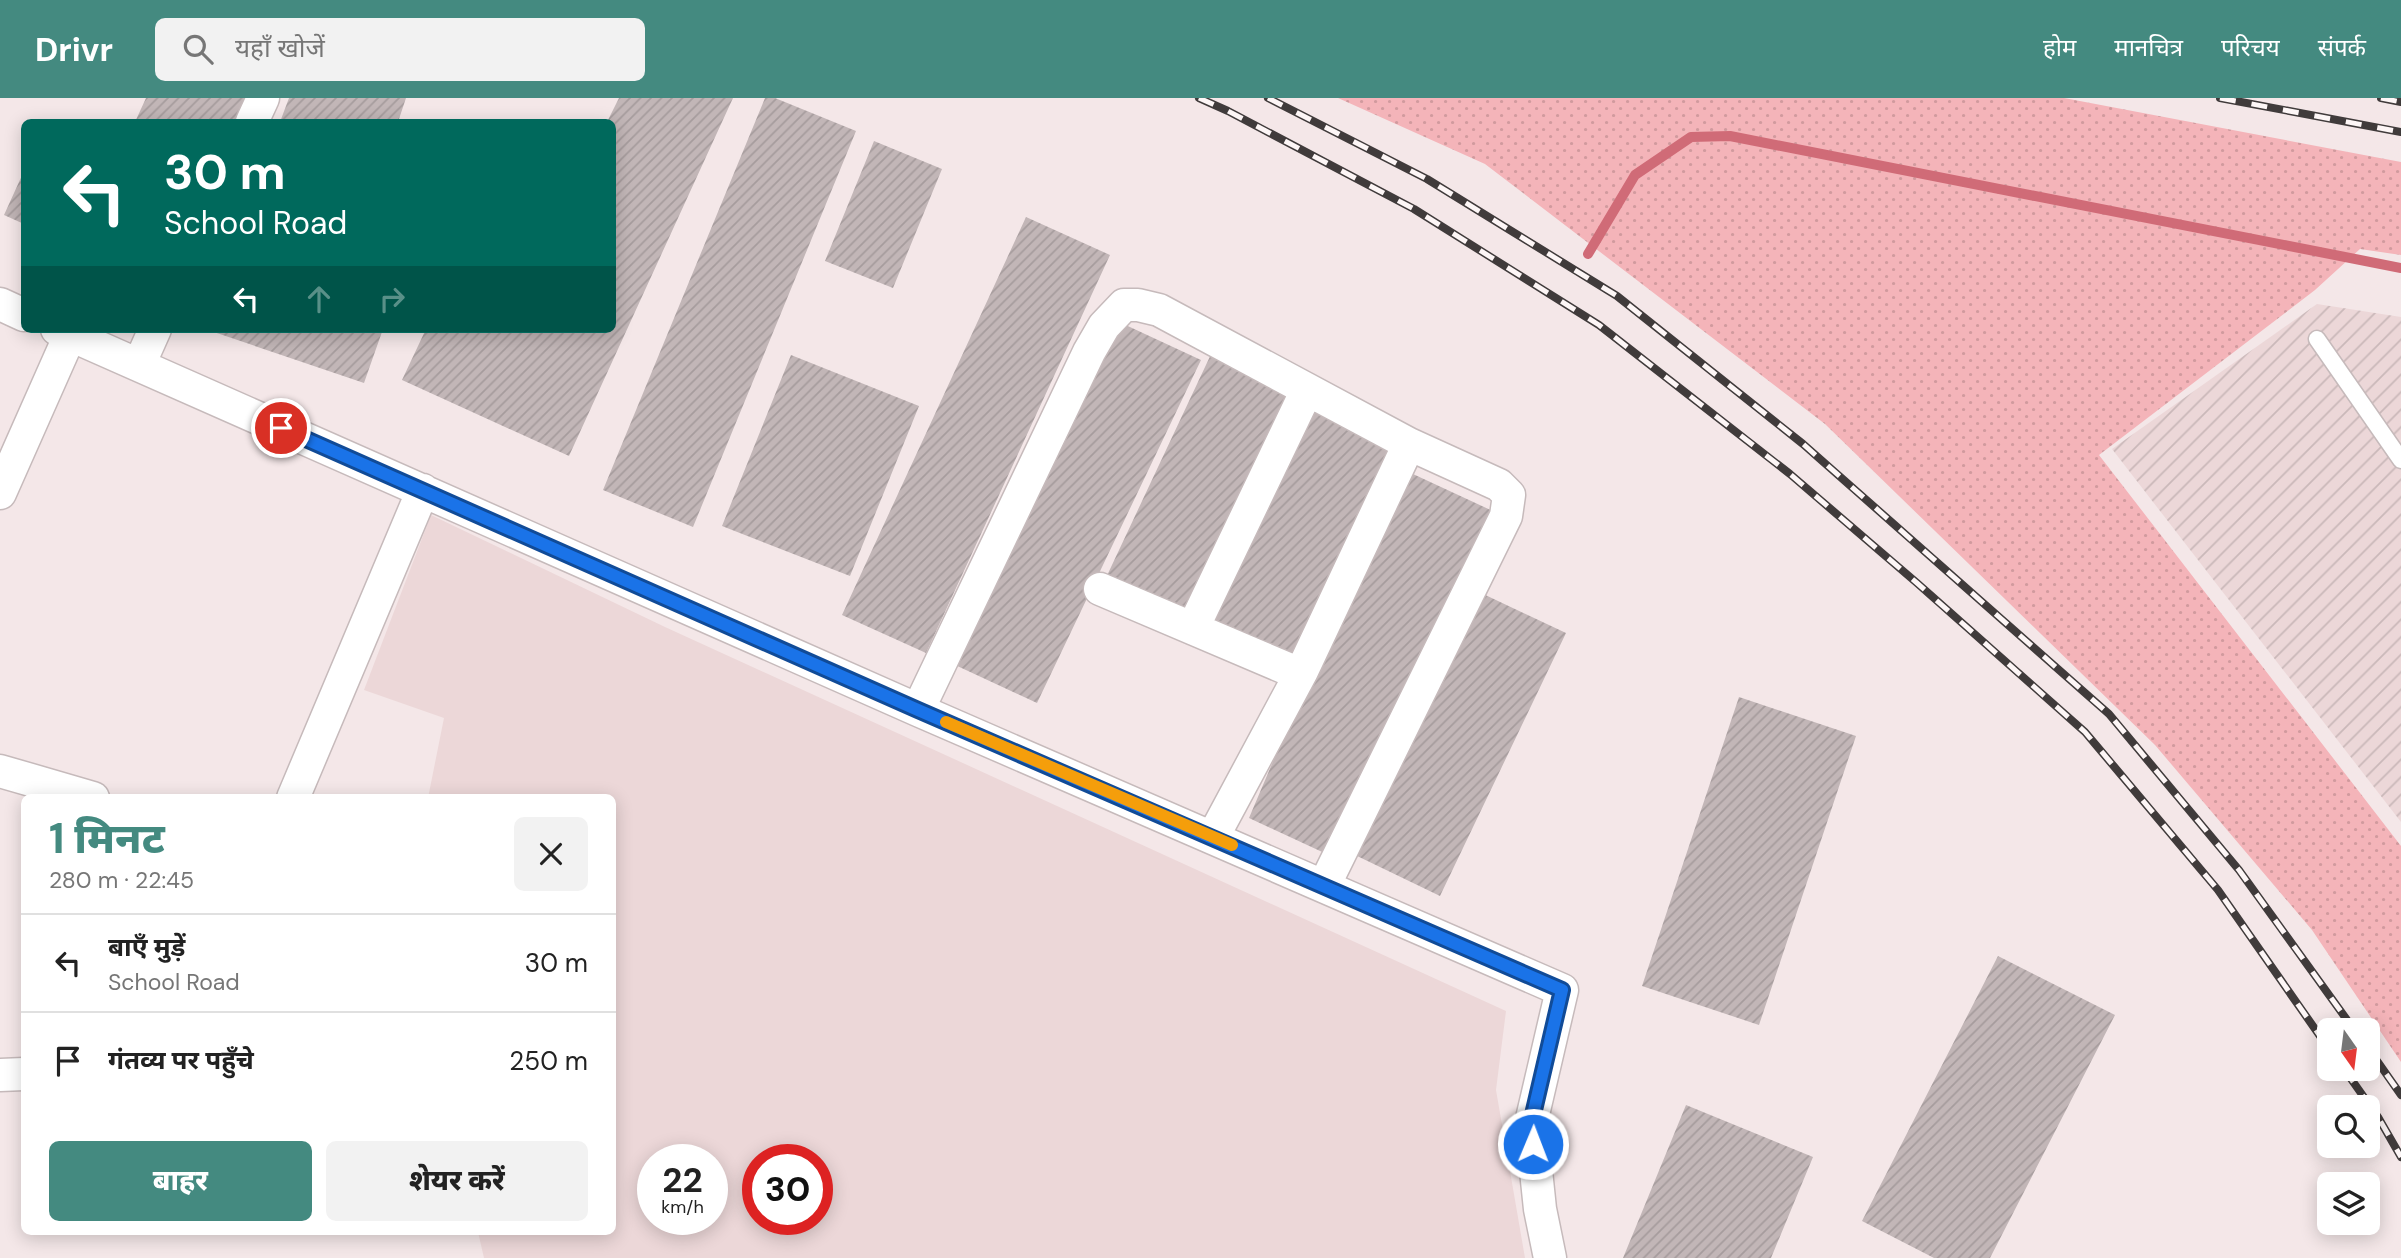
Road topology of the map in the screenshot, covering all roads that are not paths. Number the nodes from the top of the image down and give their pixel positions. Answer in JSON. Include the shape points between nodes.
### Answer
{"nodes":[{"id":1,"x":263,"y":98,"type":"edge"},
{"id":2,"x":253,"y":119,"type":"edge"},
{"id":3,"x":0,"y":304,"type":"edge"},
{"id":4,"x":21,"y":314,"type":"edge"},
{"id":5,"x":64,"y":333,"type":"edge"},
{"id":6,"x":66,"y":333,"type":"edge"},
{"id":7,"x":153,"y":333,"type":"edge"},
{"id":8,"x":2317,"y":340,"type":"dead end"},
{"id":9,"x":139,"y":365,"type":"junction"},
{"id":10,"x":1307,"y":390,"type":"junction"},
{"id":11,"x":1409,"y":444,"type":"junction"},
{"id":12,"x":2401,"y":460,"type":"edge"},
{"id":13,"x":423,"y":490,"type":"junction"},
{"id":14,"x":0,"y":493,"type":"edge"},
{"id":15,"x":1100,"y":589,"type":"dead end"},
{"id":16,"x":1193,"y":628,"type":"junction"},
{"id":17,"x":1302,"y":671,"type":"junction"},
{"id":18,"x":918,"y":710,"type":"junction"},
{"id":19,"x":0,"y":771,"type":"edge"},
{"id":20,"x":79,"y":794,"type":"edge"},
{"id":21,"x":295,"y":794,"type":"edge"},
{"id":22,"x":1213,"y":837,"type":"junction"},
{"id":23,"x":1324,"y":886,"type":"junction"},
{"id":24,"x":21,"y":1074,"type":"edge"},
{"id":25,"x":0,"y":1075,"type":"edge"},
{"id":26,"x":1550,"y":1258,"type":"edge"}],
"edges":[{"from":1,"to":2,"type":"street"},
{"from":3,"to":4,"type":"street"},
{"from":5,"to":14,"type":"street"},
{"from":6,"to":9,"type":"street"},
{"from":7,"to":9,"type":"street"},
{"from":8,"to":12,"type":"lane"},
{"from":9,"to":13,"type":"street"},
{"from":10,"to":11,"type":"street"},
{"from":10,"to":16,"type":"street"},
{"from":10,"to":18,"type":"street","via":[[1159,310],[1124,305],[1089,352]]},
{"from":11,"to":17,"type":"street"},
{"from":11,"to":23,"type":"street","via":[[1499,485],[1509,495],[1506,516]]},
{"from":13,"to":18,"type":"street"},
{"from":13,"to":21,"type":"street"},
{"from":15,"to":16,"type":"street"},
{"from":16,"to":17,"type":"street"},
{"from":17,"to":22,"type":"street"},
{"from":18,"to":22,"type":"street"},
{"from":19,"to":20,"type":"street"},
{"from":22,"to":23,"type":"street"},
{"from":23,"to":26,"type":"street","via":[[1562,990],[1531,1123]]},
{"from":24,"to":25,"type":"street"}]}
